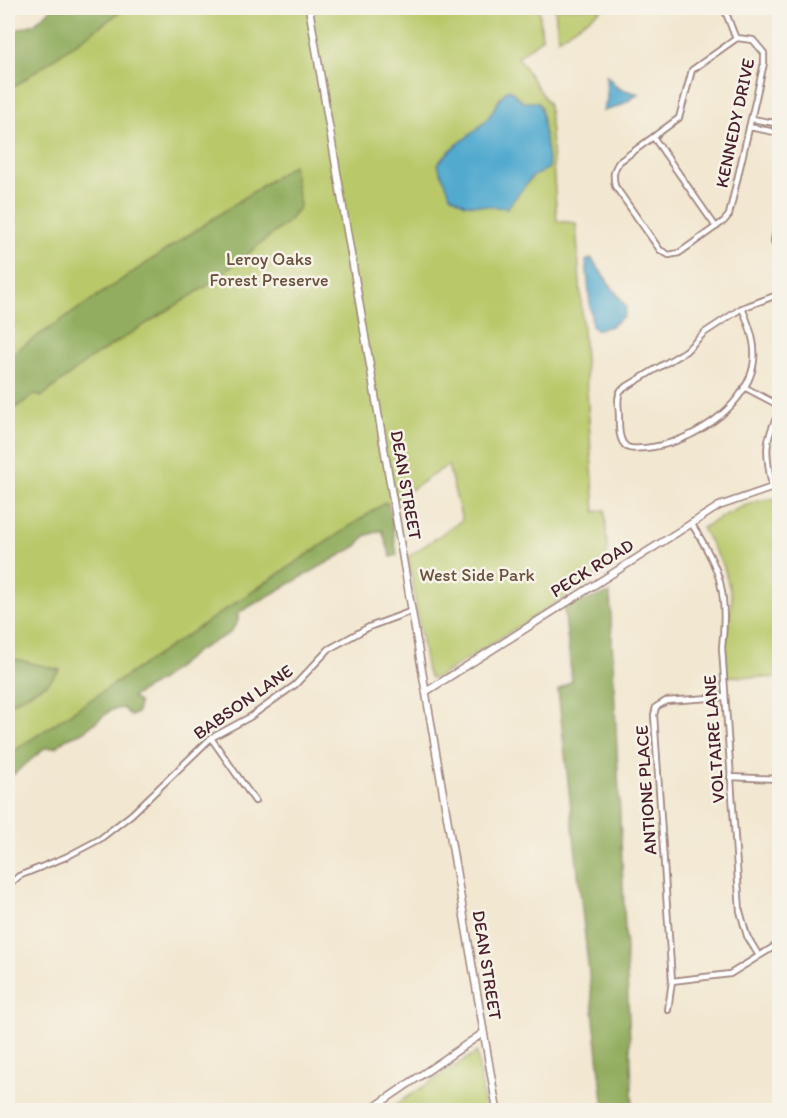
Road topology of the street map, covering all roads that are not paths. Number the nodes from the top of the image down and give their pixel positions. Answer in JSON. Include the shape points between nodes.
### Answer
{"nodes":[{"id":1,"x":309,"y":8,"type":"edge"},
{"id":2,"x":728,"y":9,"type":"edge"},
{"id":3,"x":736,"y":39,"type":"junction"},
{"id":4,"x":752,"y":119,"type":"junction"},
{"id":5,"x":780,"y":124,"type":"edge"},
{"id":6,"x":749,"y":127,"type":"junction"},
{"id":7,"x":780,"y":133,"type":"edge"},
{"id":8,"x":654,"y":138,"type":"junction"},
{"id":9,"x":780,"y":206,"type":"edge"},
{"id":10,"x":717,"y":227,"type":"junction"},
{"id":11,"x":780,"y":260,"type":"edge"},
{"id":12,"x":780,"y":294,"type":"edge"},
{"id":13,"x":742,"y":308,"type":"junction"},
{"id":14,"x":744,"y":387,"type":"junction"},
{"id":15,"x":780,"y":408,"type":"edge"},
{"id":16,"x":780,"y":485,"type":"edge"},
{"id":17,"x":772,"y":486,"type":"junction"},
{"id":18,"x":691,"y":523,"type":"junction"},
{"id":19,"x":412,"y":611,"type":"junction"},
{"id":20,"x":427,"y":691,"type":"junction"},
{"id":21,"x":724,"y":697,"type":"junction"},
{"id":22,"x":211,"y":738,"type":"junction"},
{"id":23,"x":730,"y":777,"type":"junction"},
{"id":24,"x":780,"y":779,"type":"edge"},
{"id":25,"x":255,"y":801,"type":"dead end"},
{"id":26,"x":8,"y":886,"type":"edge"},
{"id":27,"x":780,"y":943,"type":"edge"},
{"id":28,"x":759,"y":956,"type":"junction"},
{"id":29,"x":672,"y":981,"type":"junction"},
{"id":30,"x":668,"y":1010,"type":"dead end"},
{"id":31,"x":483,"y":1033,"type":"junction"},
{"id":32,"x":370,"y":1110,"type":"edge"},
{"id":33,"x":497,"y":1110,"type":"edge"}],
"edges":[{"from":1,"to":19,"type":"street","name":"DEAN STREET"},
{"from":2,"to":3,"type":"street"},
{"from":3,"to":4,"type":"street","name":"KENNEDY DRIVE","via":[[753,40],[764,53]]},
{"from":3,"to":8,"type":"street","via":[[696,65],[689,77],[679,118]]},
{"from":4,"to":5,"type":"street"},
{"from":4,"to":6,"type":"street","name":"KENNEDY DRIVE"},
{"from":6,"to":7,"type":"street"},
{"from":6,"to":10,"type":"street","name":"KENNEDY DRIVE","via":[[729,215]]},
{"from":8,"to":10,"type":"street"},
{"from":8,"to":10,"type":"street","via":[[619,162],[613,176],[660,249],[669,255],[679,253]]},
{"from":9,"to":11,"type":"street","via":[[774,241]]},
{"from":12,"to":13,"type":"street"},
{"from":13,"to":14,"type":"street","via":[[752,330],[755,351]]},
{"from":13,"to":14,"type":"street","via":[[704,333],[686,351],[621,390],[621,440],[633,449],[676,441],[707,425],[733,404]]},
{"from":14,"to":15,"type":"street"},
{"from":15,"to":17,"type":"street","via":[[767,434],[765,452]]},
{"from":16,"to":17,"type":"street","name":"PECK ROAD"},
{"from":17,"to":18,"type":"street","name":"PECK ROAD","via":[[719,506]]},
{"from":18,"to":20,"type":"street","name":"PECK ROAD"},
{"from":18,"to":21,"type":"street","name":"VOLTAIRE LANE","via":[[711,555],[724,594]]},
{"from":19,"to":20,"type":"street","name":"DEAN STREET"},
{"from":19,"to":22,"type":"street","name":"BABSON LANE","via":[[369,627],[329,649],[295,685],[250,717]]},
{"from":20,"to":31,"type":"street","name":"DEAN STREET"},
{"from":21,"to":23,"type":"street","name":"VOLTAIRE LANE"},
{"from":21,"to":29,"type":"street","name":"ANTIONE PLACE","via":[[666,701],[656,707],[654,715]]},
{"from":22,"to":25,"type":"street"},
{"from":22,"to":26,"type":"street","name":"BABSON LANE","via":[[132,814],[100,839],[19,876]]},
{"from":23,"to":24,"type":"street"},
{"from":23,"to":28,"type":"street","name":"VOLTAIRE LANE","via":[[740,911],[747,936]]},
{"from":27,"to":28,"type":"street"},
{"from":28,"to":29,"type":"street","via":[[730,974]]},
{"from":29,"to":30,"type":"street","name":"ANTIONE PLACE"},
{"from":31,"to":32,"type":"street"},
{"from":31,"to":33,"type":"street","name":"DEAN STREET"}]}
